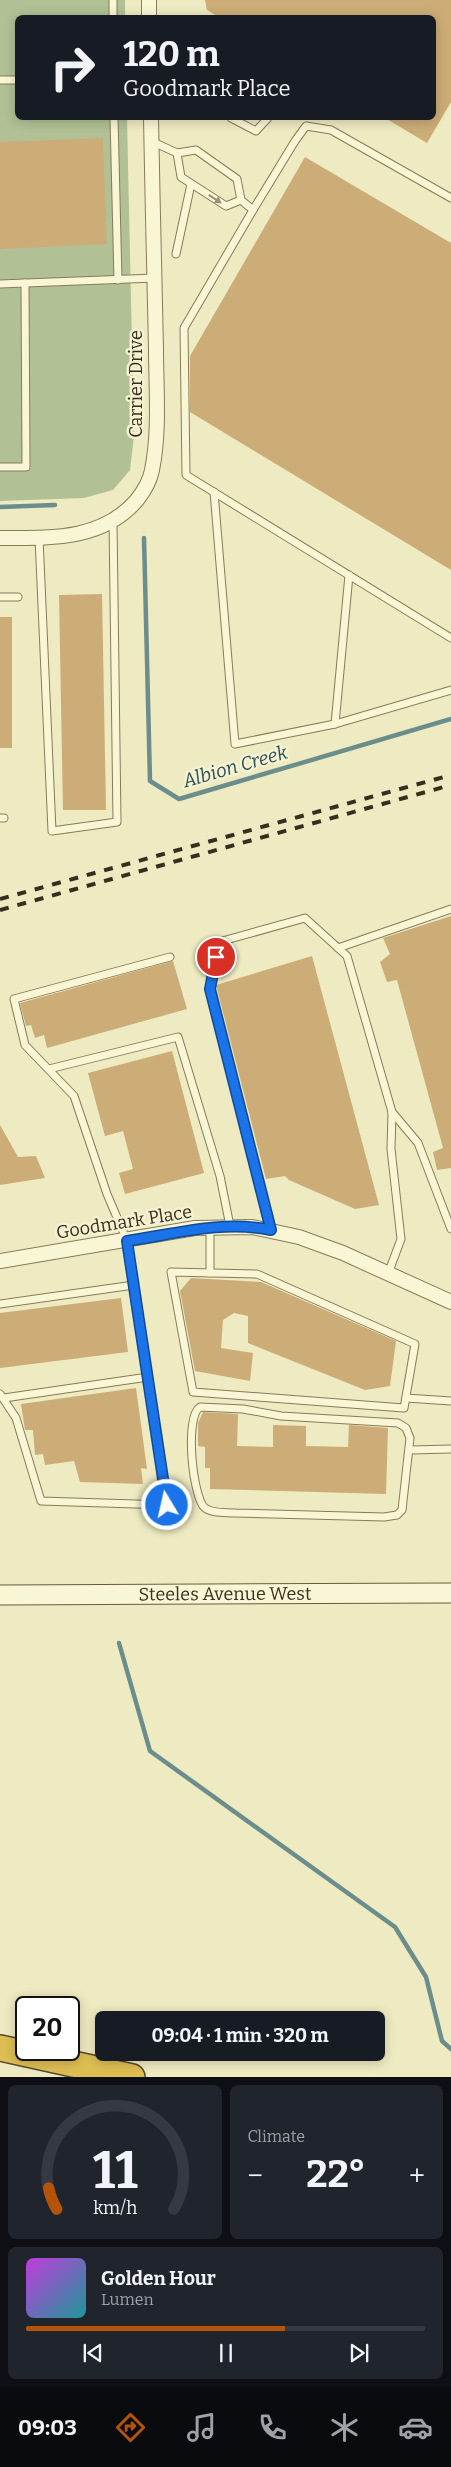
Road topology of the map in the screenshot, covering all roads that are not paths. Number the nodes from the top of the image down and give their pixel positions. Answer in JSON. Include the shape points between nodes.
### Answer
{"nodes":[{"id":1,"x":113,"y":0,"type":"edge"},
{"id":2,"x":149,"y":0,"type":"edge"},
{"id":3,"x":113,"y":15,"type":"edge"},
{"id":4,"x":149,"y":15,"type":"edge"},
{"id":5,"x":0,"y":80,"type":"edge"},
{"id":6,"x":15,"y":80,"type":"edge"},
{"id":7,"x":114,"y":120,"type":"edge"},
{"id":8,"x":151,"y":120,"type":"edge"},
{"id":9,"x":235,"y":120,"type":"edge"},
{"id":10,"x":266,"y":120,"type":"edge"},
{"id":11,"x":151,"y":141,"type":"junction"},
{"id":12,"x":177,"y":153,"type":"junction"},
{"id":13,"x":191,"y":184,"type":"junction"},
{"id":14,"x":451,"y":198,"type":"edge"},
{"id":15,"x":241,"y":200,"type":"junction"},
{"id":16,"x":254,"y":210,"type":"junction"},
{"id":17,"x":176,"y":254,"type":"dead end"},
{"id":18,"x":156,"y":278,"type":"junction"},
{"id":19,"x":118,"y":280,"type":"junction"},
{"id":20,"x":25,"y":283,"type":"junction"},
{"id":21,"x":0,"y":284,"type":"edge"},
{"id":22,"x":0,"y":467,"type":"edge"},
{"id":23,"x":214,"y":492,"type":"junction"},
{"id":24,"x":113,"y":520,"type":"junction"},
{"id":25,"x":0,"y":538,"type":"edge"},
{"id":26,"x":39,"y":538,"type":"junction"},
{"id":27,"x":349,"y":575,"type":"junction"},
{"id":28,"x":0,"y":597,"type":"edge"},
{"id":29,"x":18,"y":597,"type":"dead end"},
{"id":30,"x":451,"y":638,"type":"edge"},
{"id":31,"x":451,"y":690,"type":"edge"},
{"id":32,"x":335,"y":724,"type":"junction"},
{"id":33,"x":451,"y":909,"type":"edge"},
{"id":34,"x":338,"y":948,"type":"junction"},
{"id":35,"x":170,"y":957,"type":"dead end"},
{"id":36,"x":49,"y":1070,"type":"junction"},
{"id":37,"x":392,"y":1112,"type":"junction"},
{"id":38,"x":230,"y":1226,"type":"junction"},
{"id":39,"x":210,"y":1227,"type":"junction"},
{"id":40,"x":271,"y":1230,"type":"junction"},
{"id":41,"x":451,"y":1230,"type":"edge"},
{"id":42,"x":127,"y":1241,"type":"junction"},
{"id":43,"x":0,"y":1261,"type":"edge"},
{"id":44,"x":210,"y":1273,"type":"junction"},
{"id":45,"x":388,"y":1274,"type":"junction"},
{"id":46,"x":134,"y":1285,"type":"junction"},
{"id":47,"x":451,"y":1302,"type":"edge"},
{"id":48,"x":0,"y":1304,"type":"edge"},
{"id":49,"x":148,"y":1377,"type":"junction"},
{"id":50,"x":2,"y":1396,"type":"edge"},
{"id":51,"x":406,"y":1398,"type":"junction"},
{"id":52,"x":451,"y":1401,"type":"edge"},
{"id":53,"x":451,"y":1449,"type":"edge"},
{"id":54,"x":410,"y":1450,"type":"junction"},
{"id":55,"x":451,"y":1593,"type":"edge"},
{"id":56,"x":0,"y":1595,"type":"edge"},
{"id":57,"x":0,"y":2048,"type":"edge"},
{"id":58,"x":132,"y":2077,"type":"edge"}],
"edges":[{"from":1,"to":3,"type":"lane"},
{"from":2,"to":4,"type":"street"},
{"from":5,"to":6,"type":"lane"},
{"from":7,"to":19,"type":"lane"},
{"from":8,"to":11,"type":"street","name":"Carrier Drive"},
{"from":9,"to":10,"type":"lane","via":[[256,131]]},
{"from":11,"to":12,"type":"lane"},
{"from":11,"to":18,"type":"street","name":"Carrier Drive"},
{"from":12,"to":13,"type":"lane","via":[[181,177]]},
{"from":12,"to":15,"type":"lane","via":[[196,150],[238,179]]},
{"from":13,"to":15,"type":"lane","one_way":true,"via":[[226,206]]},
{"from":13,"to":17,"type":"lane"},
{"from":14,"to":16,"type":"lane","via":[[331,130],[306,126]]},
{"from":15,"to":16,"type":"lane"},
{"from":16,"to":23,"type":"lane","via":[[184,328],[186,475]]},
{"from":18,"to":19,"type":"lane"},
{"from":18,"to":24,"type":"street","name":"Carrier Drive","via":[[157,427],[152,470],[136,501]]},
{"from":19,"to":20,"type":"lane"},
{"from":20,"to":21,"type":"lane"},
{"from":20,"to":22,"type":"lane","via":[[26,468]]},
{"from":23,"to":27,"type":"lane"},
{"from":23,"to":32,"type":"lane","via":[[235,744]]},
{"from":24,"to":26,"type":"street","name":"Carrier Drive","via":[[62,538]]},
{"from":24,"to":26,"type":"lane","via":[[117,822],[52,831]]},
{"from":25,"to":26,"type":"street","name":"Carrier Drive"},
{"from":27,"to":30,"type":"lane"},
{"from":27,"to":32,"type":"lane"},
{"from":28,"to":29,"type":"lane"},
{"from":31,"to":32,"type":"lane"},
{"from":33,"to":34,"type":"lane"},
{"from":34,"to":37,"type":"lane","via":[[347,956]]},
{"from":34,"to":40,"type":"lane","via":[[305,918],[219,942],[210,989]]},
{"from":35,"to":36,"type":"lane","via":[[14,999],[25,1045]]},
{"from":36,"to":38,"type":"lane","via":[[178,1037],[220,1176]]},
{"from":36,"to":42,"type":"lane","via":[[74,1096],[107,1194]]},
{"from":37,"to":41,"type":"lane","via":[[418,1142]]},
{"from":37,"to":45,"type":"lane","via":[[391,1149],[402,1239]]},
{"from":38,"to":39,"type":"street","name":"Goodmark Place"},
{"from":38,"to":40,"type":"street","name":"Goodmark Place"},
{"from":39,"to":42,"type":"street","name":"Goodmark Place"},
{"from":39,"to":44,"type":"lane"},
{"from":40,"to":45,"type":"street","name":"Goodmark Place","via":[[299,1236]]},
{"from":42,"to":43,"type":"street","name":"Goodmark Place"},
{"from":42,"to":46,"type":"lane"},
{"from":44,"to":51,"type":"lane","via":[[257,1274],[415,1344]]},
{"from":44,"to":51,"type":"lane","via":[[171,1272],[192,1392],[404,1408]]},
{"from":45,"to":47,"type":"street","name":"Goodmark Place"},
{"from":46,"to":48,"type":"lane"},
{"from":46,"to":49,"type":"lane"},
{"from":49,"to":50,"type":"lane"},
{"from":49,"to":50,"type":"lane","via":[[167,1505],[41,1501],[16,1418]]},
{"from":51,"to":52,"type":"lane"},
{"from":53,"to":54,"type":"lane"},
{"from":54,"to":54,"type":"lane","via":[[404,1505],[397,1515],[213,1511],[204,1507],[200,1499],[191,1451],[191,1429],[195,1410],[200,1407],[398,1423],[406,1428]]},
{"from":55,"to":56,"type":"main road","name":"Steeles Avenue West"},
{"from":57,"to":58,"type":"highway"}]}
